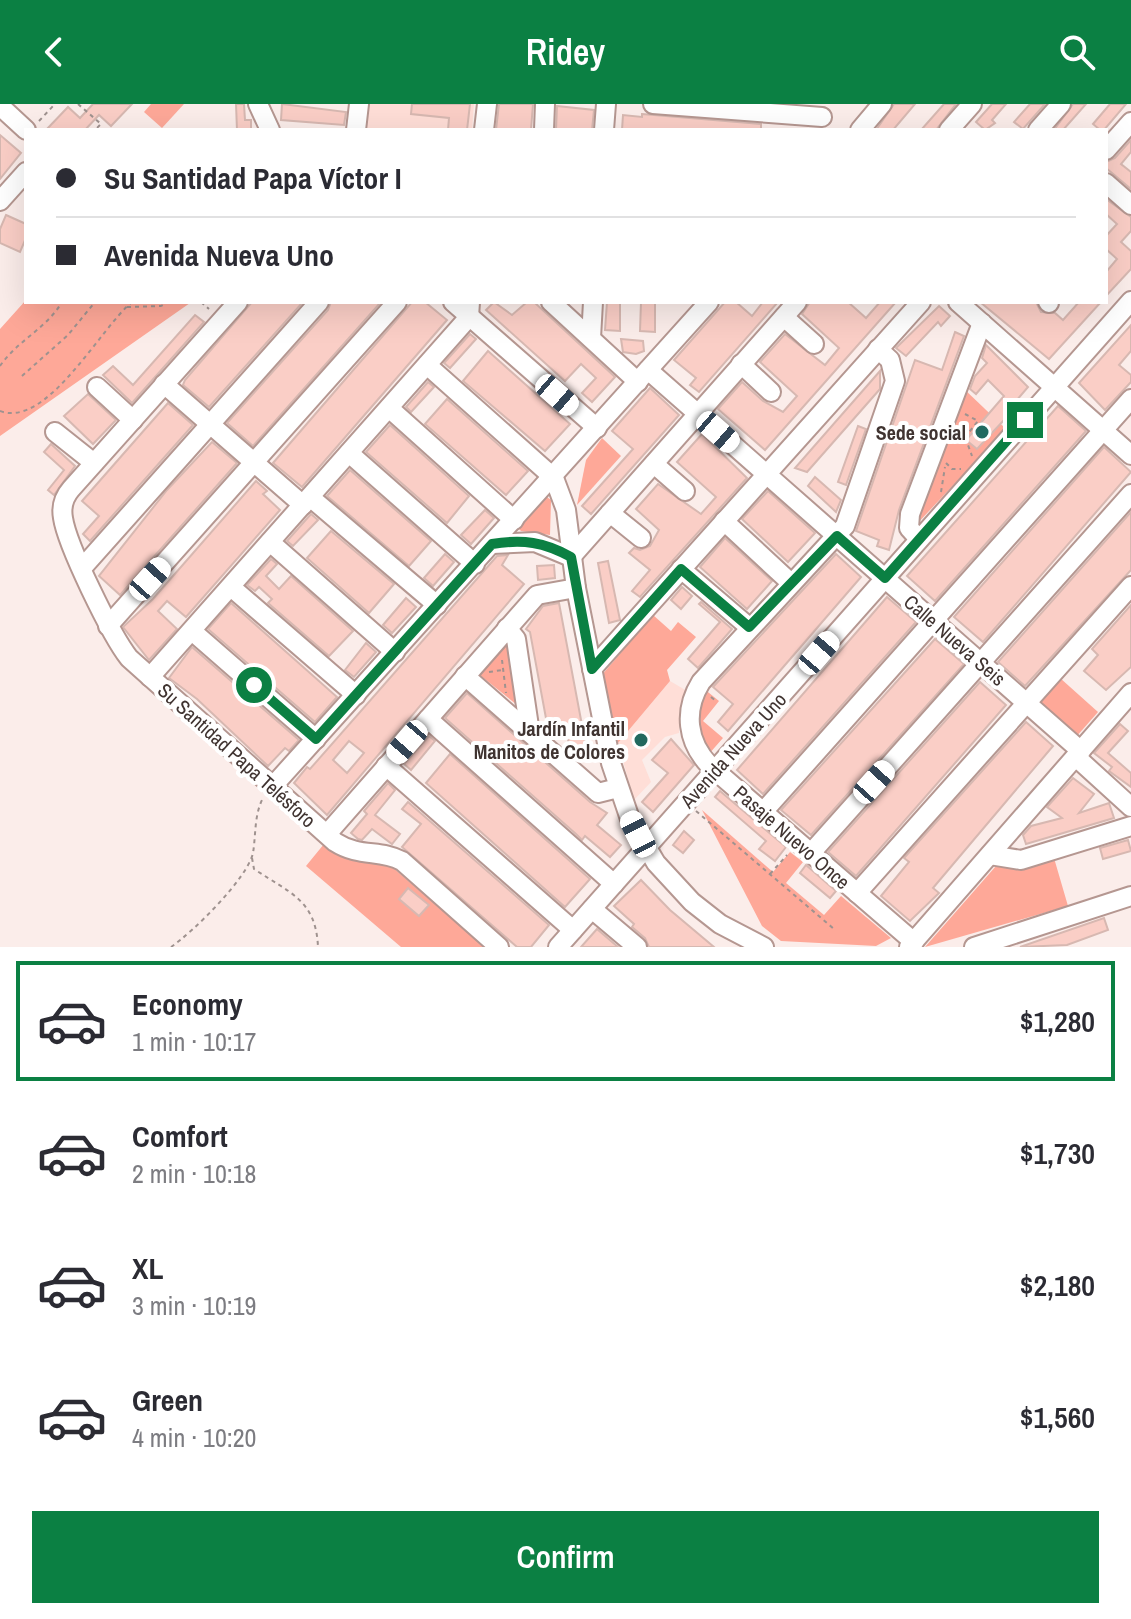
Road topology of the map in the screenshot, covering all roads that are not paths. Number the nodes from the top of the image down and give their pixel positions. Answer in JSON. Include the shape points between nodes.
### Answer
{"nodes":[{"id":1,"x":258,"y":104,"type":"edge"},
{"id":2,"x":359,"y":104,"type":"edge"},
{"id":3,"x":487,"y":104,"type":"edge"},
{"id":4,"x":545,"y":104,"type":"edge"},
{"id":5,"x":606,"y":104,"type":"edge"},
{"id":6,"x":653,"y":104,"type":"edge"},
{"id":7,"x":882,"y":104,"type":"edge"},
{"id":8,"x":972,"y":104,"type":"edge"},
{"id":9,"x":1061,"y":104,"type":"edge"},
{"id":10,"x":0,"y":106,"type":"edge"},
{"id":11,"x":822,"y":117,"type":"edge"},
{"id":12,"x":1131,"y":123,"type":"edge"},
{"id":13,"x":958,"y":127,"type":"edge"},
{"id":14,"x":31,"y":128,"type":"edge"},
{"id":15,"x":269,"y":128,"type":"edge"},
{"id":16,"x":356,"y":128,"type":"edge"},
{"id":17,"x":484,"y":128,"type":"edge"},
{"id":18,"x":544,"y":128,"type":"edge"},
{"id":19,"x":604,"y":128,"type":"edge"},
{"id":20,"x":862,"y":128,"type":"edge"},
{"id":21,"x":1040,"y":128,"type":"edge"},
{"id":22,"x":1108,"y":148,"type":"edge"},
{"id":23,"x":24,"y":174,"type":"edge"},
{"id":24,"x":1108,"y":185,"type":"edge"},
{"id":25,"x":0,"y":201,"type":"edge"},
{"id":26,"x":1131,"y":205,"type":"edge"},
{"id":27,"x":1131,"y":301,"type":"edge"},
{"id":28,"x":317,"y":304,"type":"edge"},
{"id":29,"x":395,"y":304,"type":"edge"},
{"id":30,"x":553,"y":304,"type":"edge"},
{"id":31,"x":593,"y":304,"type":"edge"},
{"id":32,"x":707,"y":304,"type":"edge"},
{"id":33,"x":795,"y":304,"type":"edge"},
{"id":34,"x":919,"y":304,"type":"edge"},
{"id":35,"x":964,"y":304,"type":"edge"},
{"id":36,"x":227,"y":306,"type":"edge"},
{"id":37,"x":470,"y":309,"type":"edge"},
{"id":38,"x":784,"y":317,"type":"junction"},
{"id":39,"x":982,"y":323,"type":"junction"},
{"id":40,"x":591,"y":338,"type":"junction"},
{"id":41,"x":814,"y":344,"type":"dead end"},
{"id":42,"x":878,"y":349,"type":"junction"},
{"id":43,"x":741,"y":364,"type":"junction"},
{"id":44,"x":427,"y":365,"type":"junction"},
{"id":45,"x":643,"y":376,"type":"junction"},
{"id":46,"x":164,"y":384,"type":"junction"},
{"id":47,"x":97,"y":387,"type":"dead end"},
{"id":48,"x":1055,"y":387,"type":"junction"},
{"id":49,"x":771,"y":392,"type":"dead end"},
{"id":50,"x":1131,"y":399,"type":"edge"},
{"id":51,"x":389,"y":408,"type":"junction"},
{"id":52,"x":698,"y":414,"type":"junction"},
{"id":53,"x":133,"y":420,"type":"junction"},
{"id":54,"x":211,"y":424,"type":"junction"},
{"id":55,"x":597,"y":428,"type":"junction"},
{"id":56,"x":1103,"y":430,"type":"junction"},
{"id":57,"x":55,"y":432,"type":"dead end"},
{"id":58,"x":349,"y":453,"type":"junction"},
{"id":59,"x":1131,"y":455,"type":"edge"},
{"id":60,"x":254,"y":462,"type":"junction"},
{"id":61,"x":94,"y":463,"type":"junction"},
{"id":62,"x":654,"y":464,"type":"junction"},
{"id":63,"x":767,"y":474,"type":"junction"},
{"id":64,"x":554,"y":478,"type":"junction"},
{"id":65,"x":685,"y":491,"type":"dead end"},
{"id":66,"x":1131,"y":494,"type":"edge"},
{"id":67,"x":307,"y":501,"type":"junction"},
{"id":68,"x":610,"y":513,"type":"junction"},
{"id":69,"x":514,"y":520,"type":"junction"},
{"id":70,"x":724,"y":521,"type":"junction"},
{"id":71,"x":837,"y":536,"type":"junction"},
{"id":72,"x":641,"y":538,"type":"dead end"},
{"id":73,"x":919,"y":539,"type":"junction"},
{"id":74,"x":270,"y":542,"type":"junction"},
{"id":75,"x":492,"y":544,"type":"junction"},
{"id":76,"x":571,"y":557,"type":"junction"},
{"id":77,"x":475,"y":564,"type":"junction"},
{"id":78,"x":83,"y":567,"type":"junction"},
{"id":79,"x":681,"y":569,"type":"junction"},
{"id":80,"x":885,"y":578,"type":"junction"},
{"id":81,"x":791,"y":583,"type":"junction"},
{"id":82,"x":1131,"y":586,"type":"edge"},
{"id":83,"x":231,"y":587,"type":"junction"},
{"id":84,"x":576,"y":588,"type":"junction"},
{"id":85,"x":437,"y":605,"type":"junction"},
{"id":86,"x":933,"y":621,"type":"junction"},
{"id":87,"x":108,"y":626,"type":"junction"},
{"id":88,"x":749,"y":627,"type":"junction"},
{"id":89,"x":507,"y":628,"type":"junction"},
{"id":90,"x":192,"y":631,"type":"junction"},
{"id":91,"x":395,"y":652,"type":"junction"},
{"id":92,"x":981,"y":663,"type":"junction"},
{"id":93,"x":592,"y":669,"type":"junction"},
{"id":94,"x":465,"y":676,"type":"junction"},
{"id":95,"x":150,"y":677,"type":"junction"},
{"id":96,"x":356,"y":695,"type":"junction"},
{"id":97,"x":1026,"y":703,"type":"junction"},
{"id":98,"x":1127,"y":705,"type":"edge"},
{"id":99,"x":428,"y":719,"type":"junction"},
{"id":100,"x":530,"y":733,"type":"junction"},
{"id":101,"x":316,"y":739,"type":"junction"},
{"id":102,"x":1078,"y":754,"type":"junction"},
{"id":103,"x":386,"y":766,"type":"junction"},
{"id":104,"x":715,"y":770,"type":"junction"},
{"id":105,"x":273,"y":786,"type":"junction"},
{"id":106,"x":618,"y":788,"type":"junction"},
{"id":107,"x":1131,"y":807,"type":"edge"},
{"id":108,"x":763,"y":812,"type":"junction"},
{"id":109,"x":1131,"y":826,"type":"edge"},
{"id":110,"x":327,"y":834,"type":"junction"},
{"id":111,"x":646,"y":848,"type":"junction"},
{"id":112,"x":804,"y":848,"type":"junction"},
{"id":113,"x":990,"y":855,"type":"junction"},
{"id":114,"x":614,"y":884,"type":"junction"},
{"id":115,"x":857,"y":893,"type":"junction"},
{"id":116,"x":1131,"y":896,"type":"edge"},
{"id":117,"x":592,"y":909,"type":"junction"},
{"id":118,"x":573,"y":930,"type":"junction"},
{"id":119,"x":912,"y":944,"type":"edge"},
{"id":120,"x":499,"y":947,"type":"edge"},
{"id":121,"x":558,"y":947,"type":"edge"},
{"id":122,"x":637,"y":947,"type":"edge"},
{"id":123,"x":764,"y":947,"type":"edge"},
{"id":124,"x":974,"y":947,"type":"edge"}],
"edges":[{"from":1,"to":15,"type":"street"},
{"from":2,"to":16,"type":"street"},
{"from":3,"to":17,"type":"street"},
{"from":4,"to":18,"type":"street"},
{"from":5,"to":19,"type":"street"},
{"from":6,"to":11,"type":"street"},
{"from":7,"to":20,"type":"street"},
{"from":8,"to":13,"type":"street"},
{"from":9,"to":21,"type":"street"},
{"from":10,"to":14,"type":"street"},
{"from":12,"to":22,"type":"street"},
{"from":23,"to":25,"type":"street"},
{"from":24,"to":26,"type":"street"},
{"from":27,"to":48,"type":"street","name":"Avenida Nueva Uno"},
{"from":28,"to":54,"type":"street"},
{"from":29,"to":60,"type":"street"},
{"from":30,"to":40,"type":"street","name":"Calle Nueva Seis"},
{"from":31,"to":40,"type":"street"},
{"from":32,"to":45,"type":"street"},
{"from":33,"to":38,"type":"street"},
{"from":34,"to":42,"type":"street"},
{"from":35,"to":39,"type":"street"},
{"from":36,"to":46,"type":"street"},
{"from":37,"to":44,"type":"street"},
{"from":37,"to":55,"type":"street"},
{"from":38,"to":41,"type":"street"},
{"from":38,"to":43,"type":"street"},
{"from":39,"to":48,"type":"street"},
{"from":39,"to":73,"type":"street","via":[[910,514],[909,528]]},
{"from":40,"to":45,"type":"street","name":"Calle Nueva Seis"},
{"from":42,"to":63,"type":"street"},
{"from":42,"to":71,"type":"street","name":"Pasaje Nuevo Once","via":[[890,360],[895,381]]},
{"from":43,"to":49,"type":"street"},
{"from":43,"to":52,"type":"street"},
{"from":44,"to":51,"type":"street"},
{"from":44,"to":64,"type":"street"},
{"from":45,"to":52,"type":"street","name":"Calle Nueva Seis"},
{"from":45,"to":55,"type":"street"},
{"from":46,"to":53,"type":"street"},
{"from":46,"to":54,"type":"street"},
{"from":47,"to":53,"type":"street"},
{"from":48,"to":56,"type":"street"},
{"from":48,"to":73,"type":"street","name":"Avenida Nueva Uno"},
{"from":50,"to":56,"type":"street"},
{"from":51,"to":58,"type":"street"},
{"from":51,"to":69,"type":"street"},
{"from":52,"to":62,"type":"street"},
{"from":52,"to":63,"type":"street","name":"Calle Nueva Seis"},
{"from":53,"to":61,"type":"street"},
{"from":54,"to":60,"type":"street"},
{"from":54,"to":78,"type":"street"},
{"from":55,"to":64,"type":"street"},
{"from":56,"to":59,"type":"street"},
{"from":56,"to":86,"type":"street"},
{"from":57,"to":61,"type":"street"},
{"from":58,"to":67,"type":"street"},
{"from":58,"to":77,"type":"street"},
{"from":60,"to":67,"type":"street"},
{"from":60,"to":87,"type":"street"},
{"from":61,"to":78,"type":"street","name":"Su Santidad Papa Telésforo","via":[[63,502],[62,516]]},
{"from":62,"to":65,"type":"street"},
{"from":62,"to":68,"type":"street"},
{"from":63,"to":70,"type":"street"},
{"from":63,"to":71,"type":"street","name":"Calle Nueva Seis"},
{"from":64,"to":69,"type":"street"},
{"from":64,"to":76,"type":"street","via":[[566,510]]},
{"from":66,"to":92,"type":"street"},
{"from":67,"to":74,"type":"street"},
{"from":67,"to":85,"type":"street"},
{"from":68,"to":72,"type":"street"},
{"from":68,"to":76,"type":"street"},
{"from":69,"to":75,"type":"street"},
{"from":70,"to":79,"type":"street"},
{"from":70,"to":81,"type":"street"},
{"from":71,"to":80,"type":"street","name":"Calle Nueva Seis"},
{"from":71,"to":81,"type":"street","name":"Pasaje Nuevo Once"},
{"from":73,"to":80,"type":"street","name":"Avenida Nueva Uno"},
{"from":74,"to":83,"type":"street"},
{"from":74,"to":91,"type":"street"},
{"from":75,"to":76,"type":"street","via":[[535,542]]},
{"from":75,"to":77,"type":"street"},
{"from":76,"to":84,"type":"street"},
{"from":77,"to":85,"type":"street"},
{"from":78,"to":87,"type":"street","name":"Su Santidad Papa Telésforo"},
{"from":79,"to":88,"type":"street"},
{"from":79,"to":93,"type":"street"},
{"from":80,"to":86,"type":"street","name":"Calle Nueva Seis"},
{"from":80,"to":104,"type":"street","name":"Avenida Nueva Uno"},
{"from":81,"to":88,"type":"street","name":"Pasaje Nuevo Once"},
{"from":82,"to":97,"type":"street"},
{"from":83,"to":90,"type":"street"},
{"from":83,"to":96,"type":"street"},
{"from":84,"to":89,"type":"street","via":[[537,595]]},
{"from":84,"to":93,"type":"street"},
{"from":85,"to":91,"type":"street"},
{"from":86,"to":92,"type":"street","name":"Calle Nueva Seis"},
{"from":86,"to":108,"type":"street"},
{"from":87,"to":95,"type":"street","name":"Su Santidad Papa Telésforo","via":[[129,658]]},
{"from":88,"to":104,"type":"street","name":"Pasaje Nuevo Once","via":[[701,682],[690,706],[695,746]]},
{"from":89,"to":94,"type":"street"},
{"from":89,"to":100,"type":"street","via":[[516,639]]},
{"from":90,"to":95,"type":"street"},
{"from":90,"to":101,"type":"street"},
{"from":91,"to":96,"type":"street"},
{"from":92,"to":97,"type":"street","name":"Calle Nueva Seis"},
{"from":92,"to":112,"type":"street"},
{"from":93,"to":106,"type":"street"},
{"from":94,"to":99,"type":"street"},
{"from":94,"to":100,"type":"street"},
{"from":95,"to":105,"type":"street","name":"Su Santidad Papa Telésforo"},
{"from":96,"to":101,"type":"street"},
{"from":97,"to":102,"type":"street","name":"Calle Nueva Seis"},
{"from":97,"to":115,"type":"street"},
{"from":98,"to":102,"type":"street"},
{"from":99,"to":103,"type":"street"},
{"from":99,"to":114,"type":"street"},
{"from":100,"to":106,"type":"street","via":[[598,793]]},
{"from":101,"to":105,"type":"street"},
{"from":102,"to":107,"type":"street","name":"Calle Nueva Seis"},
{"from":102,"to":113,"type":"street"},
{"from":103,"to":110,"type":"street"},
{"from":103,"to":118,"type":"street"},
{"from":104,"to":108,"type":"street","name":"Pasaje Nuevo Once"},
{"from":104,"to":111,"type":"street","name":"Avenida Nueva Uno"},
{"from":105,"to":110,"type":"street","name":"Su Santidad Papa Telésforo"},
{"from":106,"to":111,"type":"street"},
{"from":108,"to":112,"type":"street","name":"Pasaje Nuevo Once"},
{"from":109,"to":113,"type":"street","via":[[1021,860]]},
{"from":110,"to":120,"type":"street","name":"Su Santidad Papa Telésforo","via":[[352,852],[402,861]]},
{"from":111,"to":114,"type":"street","name":"Avenida Nueva Uno"},
{"from":111,"to":123,"type":"street","via":[[692,902]]},
{"from":112,"to":115,"type":"street","name":"Pasaje Nuevo Once"},
{"from":113,"to":119,"type":"street"},
{"from":114,"to":117,"type":"street","name":"Avenida Nueva Uno"},
{"from":115,"to":119,"type":"street","name":"Pasaje Nuevo Once"},
{"from":116,"to":124,"type":"street"},
{"from":117,"to":118,"type":"street","name":"Avenida Nueva Uno"},
{"from":117,"to":122,"type":"street"},
{"from":118,"to":121,"type":"street","name":"Avenida Nueva Uno"}]}
